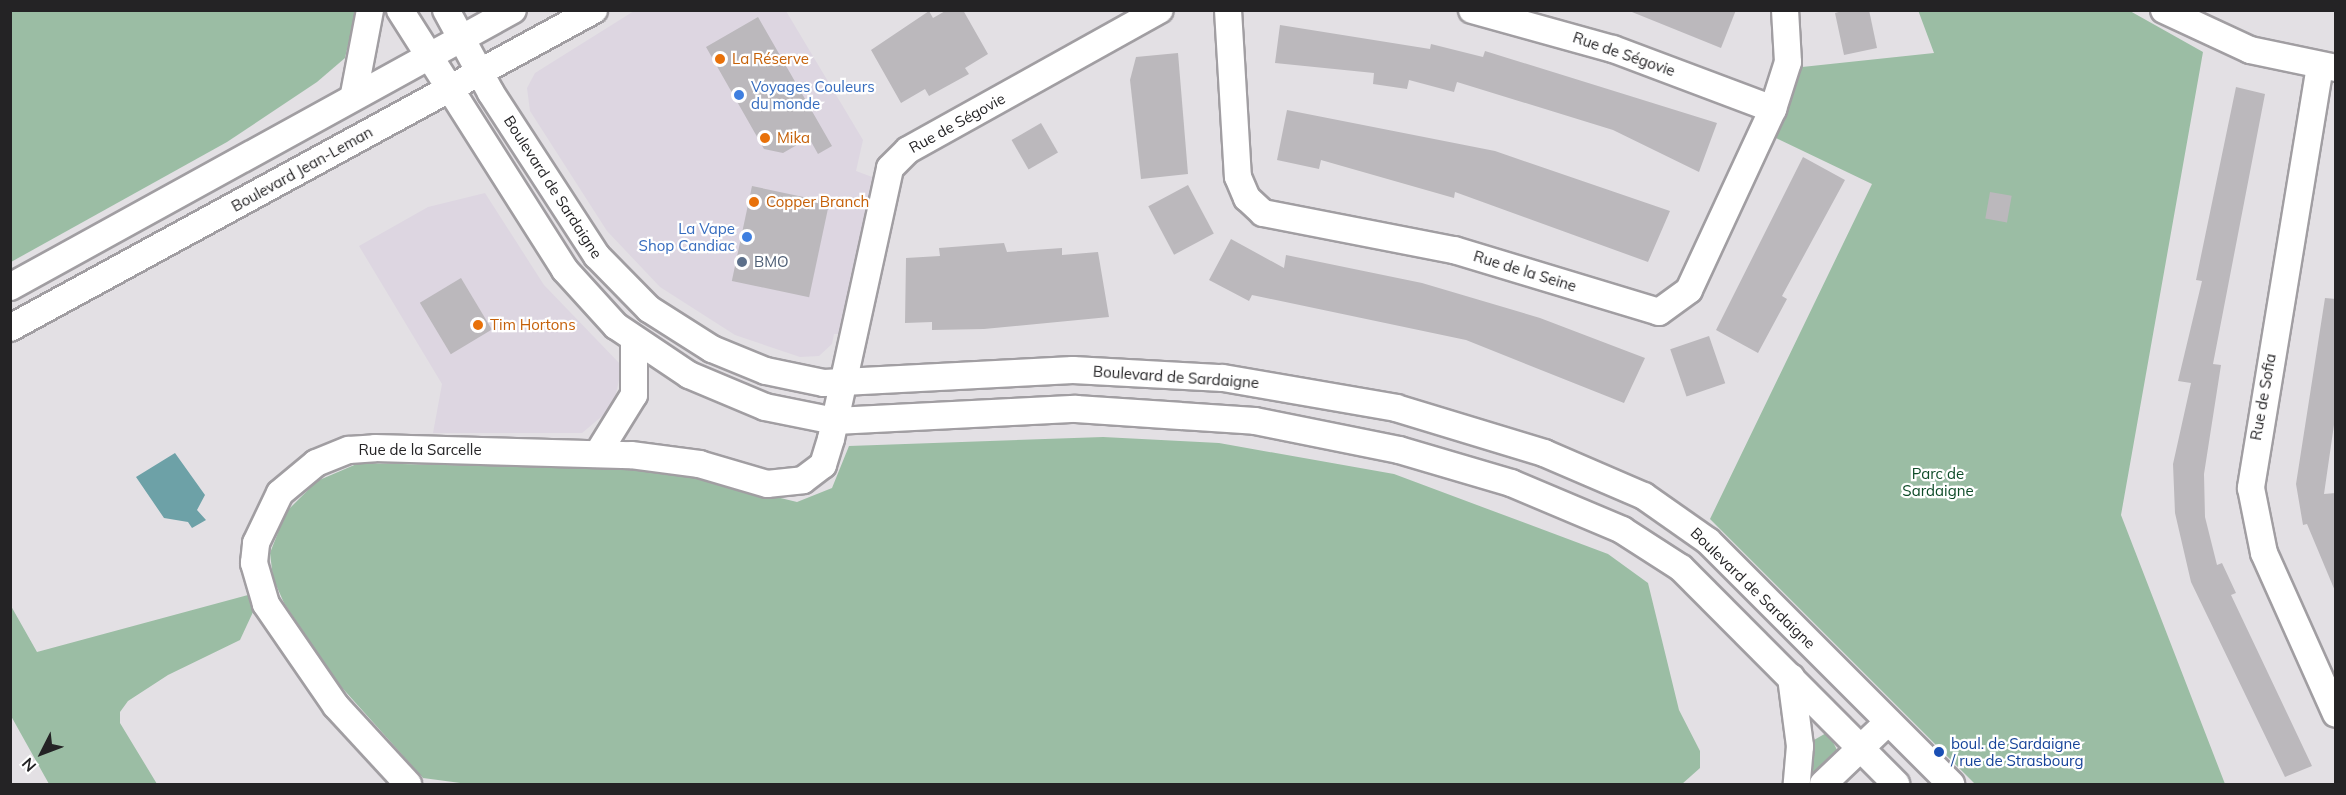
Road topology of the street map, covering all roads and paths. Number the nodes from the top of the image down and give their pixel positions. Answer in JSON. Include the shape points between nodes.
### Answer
{"nodes":[{"id":1,"x":370,"y":10,"type":"edge"},
{"id":2,"x":400,"y":10,"type":"edge"},
{"id":3,"x":446,"y":10,"type":"edge"},
{"id":4,"x":513,"y":10,"type":"edge"},
{"id":5,"x":594,"y":10,"type":"edge"},
{"id":6,"x":1160,"y":10,"type":"edge"},
{"id":7,"x":1228,"y":10,"type":"edge"},
{"id":8,"x":1472,"y":10,"type":"edge"},
{"id":9,"x":1785,"y":10,"type":"edge"},
{"id":10,"x":2164,"y":10,"type":"edge"},
{"id":11,"x":462,"y":38,"type":"junction"},
{"id":12,"x":427,"y":56,"type":"junction"},
{"id":13,"x":2328,"y":67,"type":"edge"},
{"id":14,"x":480,"y":73,"type":"junction"},
{"id":15,"x":449,"y":90,"type":"junction"},
{"id":16,"x":354,"y":94,"type":"junction"},
{"id":17,"x":1773,"y":109,"type":"junction"},
{"id":18,"x":10,"y":287,"type":"edge"},
{"id":19,"x":10,"y":328,"type":"edge"},
{"id":20,"x":634,"y":340,"type":"junction"},
{"id":21,"x":844,"y":384,"type":"junction"},
{"id":22,"x":835,"y":421,"type":"junction"},
{"id":23,"x":598,"y":453,"type":"junction"},
{"id":24,"x":1791,"y":677,"type":"junction"},
{"id":25,"x":2336,"y":714,"type":"edge"},
{"id":26,"x":1888,"y":722,"type":"junction"},
{"id":27,"x":1861,"y":748,"type":"junction"},
{"id":28,"x":408,"y":784,"type":"edge"},
{"id":29,"x":1797,"y":784,"type":"edge"},
{"id":30,"x":1823,"y":784,"type":"edge"},
{"id":31,"x":1896,"y":784,"type":"edge"},
{"id":32,"x":1951,"y":784,"type":"edge"}],
"edges":[{"from":1,"to":16,"type":"street"},
{"from":2,"to":12,"type":"street"},
{"from":3,"to":11,"type":"street","name":"Boulevard de Sardaigne"},
{"from":4,"to":11,"type":"street"},
{"from":5,"to":14,"type":"street","name":"Boulevard Jean-Leman"},
{"from":6,"to":21,"type":"street","name":"Rue de Ségovie","via":[[898,158],[885,180]]},
{"from":7,"to":17,"type":"street","name":"Rue de la Seine","via":[[1238,177],[1254,206],[1274,215],[1454,250],[1647,312],[1669,309],[1689,290]]},
{"from":8,"to":17,"type":"street","name":"Rue de Ségovie","via":[[1613,49]]},
{"from":9,"to":17,"type":"street","name":"Rue de la Seine","via":[[1788,62]]},
{"from":10,"to":13,"type":"street","via":[[2232,44]]},
{"from":11,"to":12,"type":"street"},
{"from":11,"to":14,"type":"street","name":"Boulevard de Sardaigne"},
{"from":12,"to":15,"type":"street"},
{"from":12,"to":16,"type":"street"},
{"from":13,"to":25,"type":"street","name":"Rue de Sofia","via":[[2251,488],[2264,553]]},
{"from":14,"to":15,"type":"street","name":"Boulevard Jean-Leman"},
{"from":14,"to":21,"type":"street","name":"Boulevard de Sardaigne","via":[[577,228],[612,273],[649,309],[692,339],[749,366],[804,381]]},
{"from":15,"to":19,"type":"street","name":"Boulevard Jean-Leman"},
{"from":15,"to":20,"type":"street","via":[[565,270]]},
{"from":16,"to":18,"type":"street"},
{"from":20,"to":22,"type":"street","via":[[689,375],[744,400]]},
{"from":20,"to":23,"type":"street","via":[[634,396]]},
{"from":21,"to":22,"type":"street","name":"Rue de Ségovie"},
{"from":21,"to":26,"type":"street","name":"Boulevard de Sardaigne","via":[[1043,370],[1193,375],[1370,402],[1508,440],[1601,475],[1674,514],[1717,549]]},
{"from":22,"to":23,"type":"street","name":"Rue de la Sarcelle","via":[[823,465],[790,484],[759,482],[676,459]]},
{"from":22,"to":24,"type":"street","via":[[1065,409],[1165,413],[1285,426],[1428,457],[1567,504],[1646,543],[1695,580]]},
{"from":23,"to":28,"type":"street","name":"Rue de la Sarcelle","via":[[349,450],[297,477],[268,512],[254,562],[266,604],[336,706]]},
{"from":24,"to":27,"type":"street"},
{"from":24,"to":29,"type":"street","via":[[1800,747]]},
{"from":26,"to":27,"type":"street"},
{"from":26,"to":32,"type":"street","name":"Boulevard de Sardaigne"},
{"from":27,"to":30,"type":"street"},
{"from":27,"to":31,"type":"street"}]}
